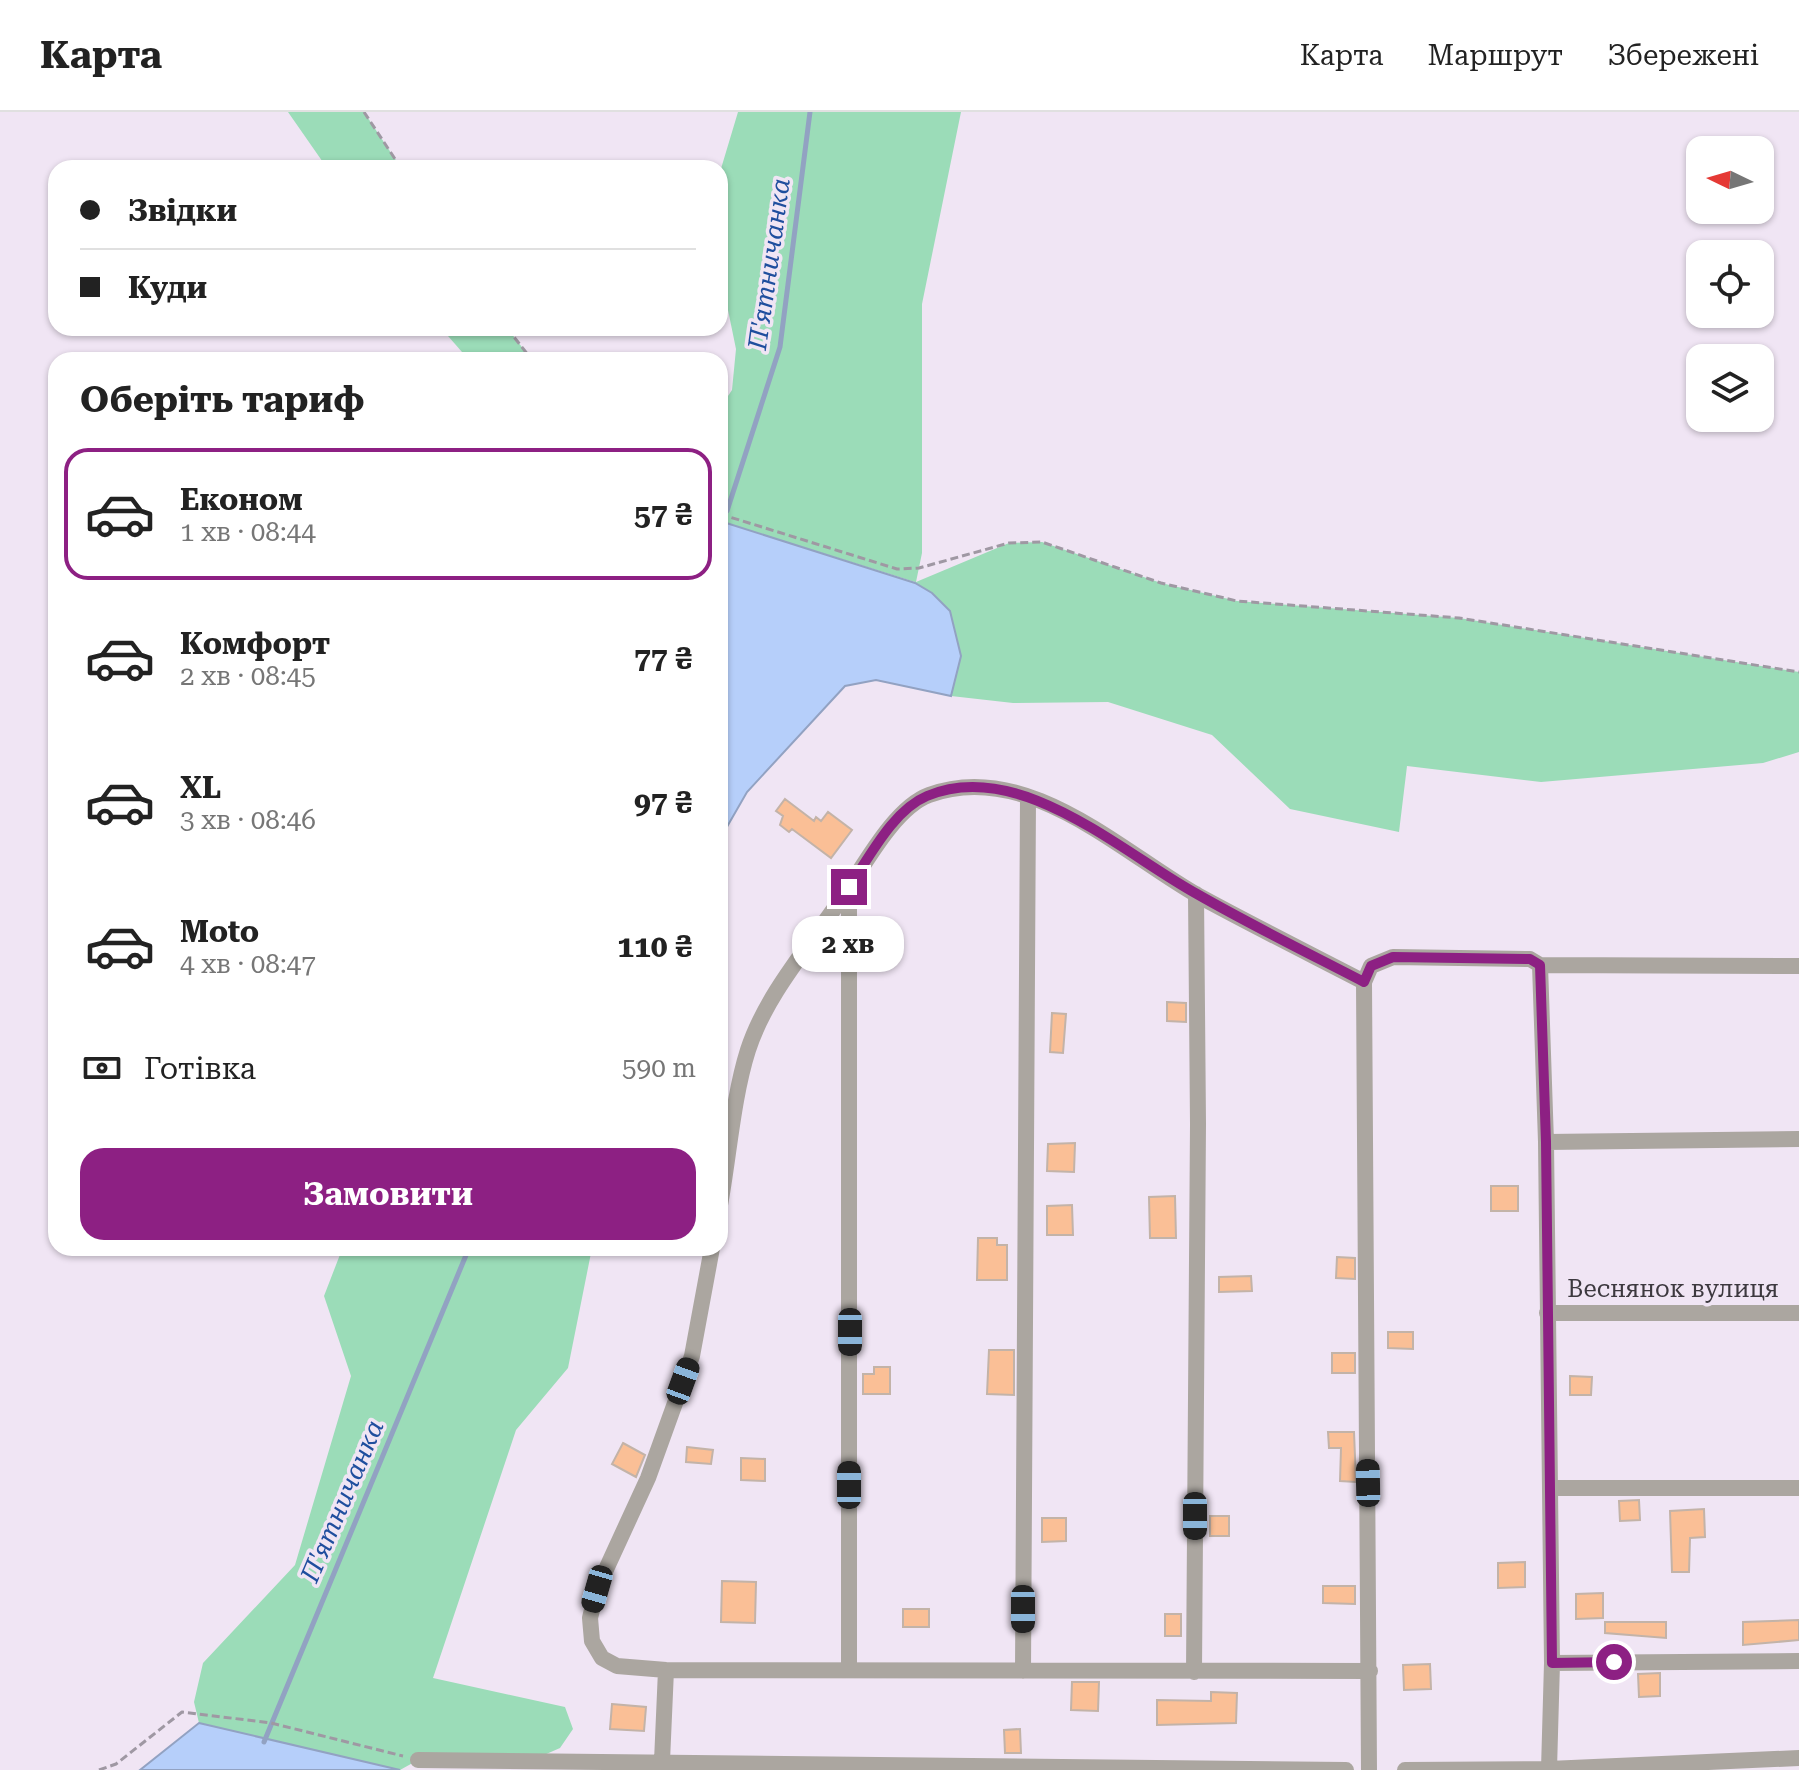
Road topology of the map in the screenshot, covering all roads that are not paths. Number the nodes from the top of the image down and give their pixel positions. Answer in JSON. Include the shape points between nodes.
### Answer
{"nodes":[{"id":1,"x":1028,"y":798,"type":"junction"},
{"id":2,"x":849,"y":887,"type":"junction"},
{"id":3,"x":1196,"y":894,"type":"junction"},
{"id":4,"x":1540,"y":965,"type":"junction"},
{"id":5,"x":1799,"y":966,"type":"edge"},
{"id":6,"x":1364,"y":982,"type":"junction"},
{"id":7,"x":1799,"y":1139,"type":"edge"},
{"id":8,"x":1546,"y":1142,"type":"junction"},
{"id":9,"x":728,"y":1159,"type":"edge"},
{"id":10,"x":711,"y":1256,"type":"edge"},
{"id":11,"x":1547,"y":1313,"type":"junction"},
{"id":12,"x":1799,"y":1313,"type":"edge"},
{"id":13,"x":1550,"y":1488,"type":"junction"},
{"id":14,"x":1799,"y":1488,"type":"edge"},
{"id":15,"x":1799,"y":1661,"type":"edge"},
{"id":16,"x":1552,"y":1663,"type":"junction"},
{"id":17,"x":849,"y":1669,"type":"junction"},
{"id":18,"x":666,"y":1670,"type":"junction"},
{"id":19,"x":1023,"y":1671,"type":"junction"},
{"id":20,"x":1370,"y":1671,"type":"junction"},
{"id":21,"x":1194,"y":1672,"type":"junction"},
{"id":22,"x":1799,"y":1758,"type":"edge"},
{"id":23,"x":418,"y":1760,"type":"road end"},
{"id":24,"x":662,"y":1761,"type":"junction"},
{"id":25,"x":1549,"y":1769,"type":"edge"},
{"id":26,"x":1346,"y":1770,"type":"edge"},
{"id":27,"x":1369,"y":1770,"type":"edge"},
{"id":28,"x":1405,"y":1770,"type":"edge"}],
"edges":[{"from":1,"to":2,"type":"street","via":[[981,787],[928,796],[898,821]]},
{"from":1,"to":3,"type":"street","via":[[1074,817]]},
{"from":1,"to":19,"type":"street"},
{"from":2,"to":9,"type":"street","via":[[763,1015],[747,1051]]},
{"from":2,"to":17,"type":"street"},
{"from":3,"to":6,"type":"street"},
{"from":3,"to":21,"type":"street"},
{"from":4,"to":5,"type":"street"},
{"from":4,"to":6,"type":"street","via":[[1530,959],[1393,957],[1371,966]]},
{"from":4,"to":8,"type":"street"},
{"from":6,"to":20,"type":"street"},
{"from":7,"to":8,"type":"street"},
{"from":8,"to":11,"type":"street"},
{"from":10,"to":18,"type":"street","via":[[692,1356],[590,1618],[592,1641],[602,1658],[626,1668]]},
{"from":11,"to":12,"type":"street","name":"Веснянок вулиця"},
{"from":11,"to":13,"type":"street"},
{"from":13,"to":14,"type":"street"},
{"from":13,"to":16,"type":"street"},
{"from":15,"to":16,"type":"street"},
{"from":16,"to":25,"type":"street"},
{"from":17,"to":18,"type":"street"},
{"from":17,"to":19,"type":"street"},
{"from":18,"to":24,"type":"street"},
{"from":19,"to":21,"type":"street"},
{"from":20,"to":21,"type":"street"},
{"from":20,"to":27,"type":"street"},
{"from":22,"to":25,"type":"street"},
{"from":23,"to":24,"type":"street"},
{"from":24,"to":26,"type":"street"},
{"from":25,"to":28,"type":"street"}]}
